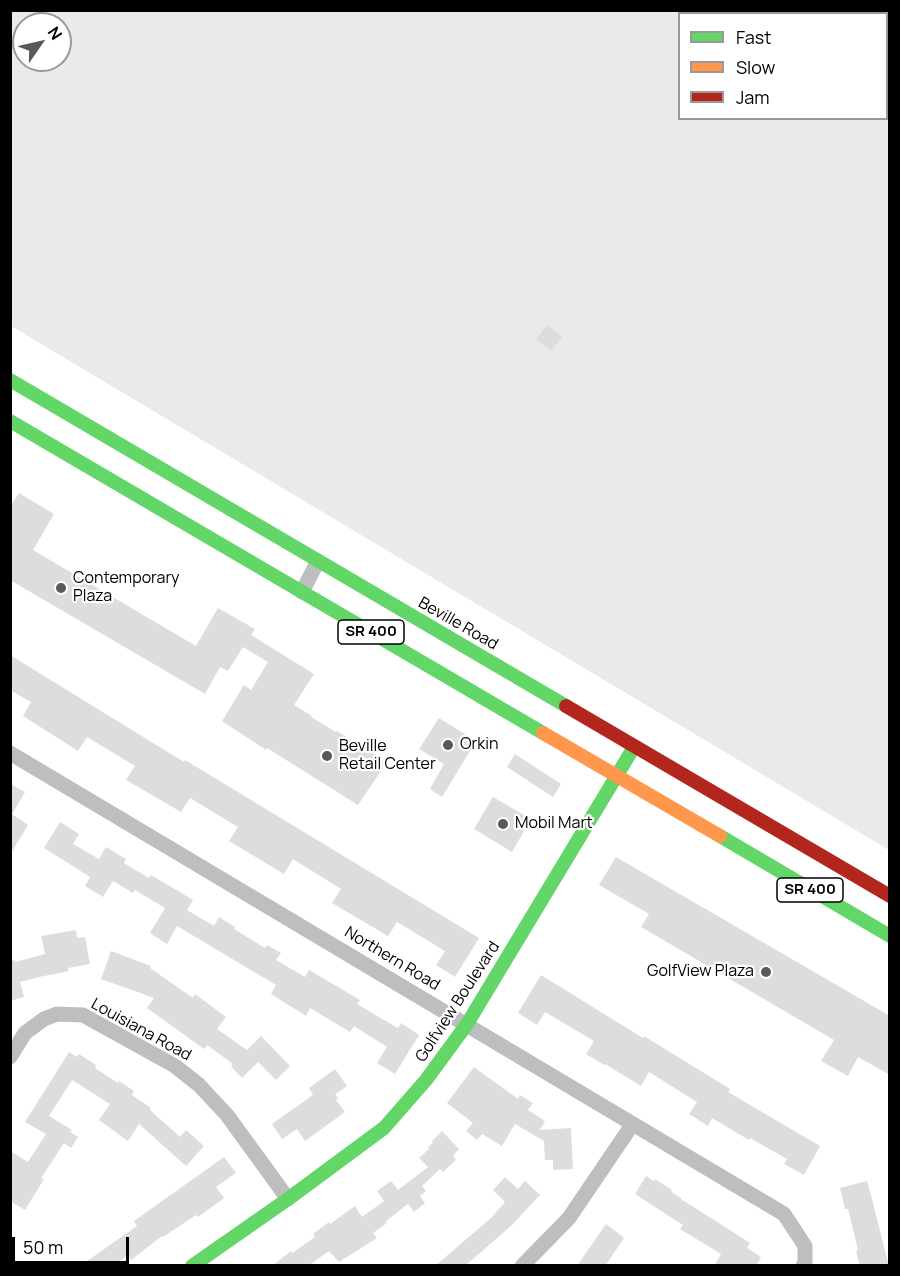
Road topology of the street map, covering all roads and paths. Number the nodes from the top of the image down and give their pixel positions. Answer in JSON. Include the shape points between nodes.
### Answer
{"nodes":[{"id":1,"x":10,"y":380,"type":"edge"},
{"id":2,"x":10,"y":421,"type":"edge"},
{"id":3,"x":318,"y":561,"type":"junction"},
{"id":4,"x":302,"y":592,"type":"junction"},
{"id":5,"x":634,"y":747,"type":"junction"},
{"id":6,"x":10,"y":753,"type":"edge"},
{"id":7,"x":616,"y":776,"type":"junction"},
{"id":8,"x":890,"y":896,"type":"edge"},
{"id":9,"x":890,"y":936,"type":"edge"},
{"id":10,"x":467,"y":1024,"type":"junction"},
{"id":11,"x":10,"y":1057,"type":"edge"},
{"id":12,"x":632,"y":1125,"type":"junction"},
{"id":13,"x":288,"y":1199,"type":"junction"},
{"id":14,"x":192,"y":1266,"type":"edge"},
{"id":15,"x":522,"y":1266,"type":"edge"},
{"id":16,"x":803,"y":1266,"type":"edge"}],
"edges":[{"from":1,"to":3,"type":"main road","name":"Beville Road","number":"SR 400"},
{"from":2,"to":4,"type":"main road","number":"SR 400"},
{"from":3,"to":4,"type":"street"},
{"from":3,"to":5,"type":"main road","name":"Beville Road","number":"SR 400"},
{"from":4,"to":7,"type":"main road","number":"SR 400"},
{"from":5,"to":7,"type":"main road","name":"Golfview Boulevard"},
{"from":5,"to":8,"type":"main road","name":"Beville Road","number":"SR 400"},
{"from":6,"to":10,"type":"street","name":"Northern Road"},
{"from":7,"to":9,"type":"main road","number":"SR 400"},
{"from":7,"to":10,"type":"main road","name":"Golfview Boulevard"},
{"from":10,"to":12,"type":"street","name":"Northern Road"},
{"from":10,"to":13,"type":"main road","name":"Golfview Boulevard","via":[[384,1128]]},
{"from":11,"to":13,"type":"street","name":"Louisiana Road","via":[[25,1033],[44,1018],[83,1015],[174,1066],[199,1085],[227,1115]]},
{"from":12,"to":15,"type":"street","via":[[569,1218]]},
{"from":12,"to":16,"type":"street","name":"Northern Road","via":[[784,1214],[805,1246]]},
{"from":13,"to":14,"type":"main road","name":"Golfview Boulevard"}]}
